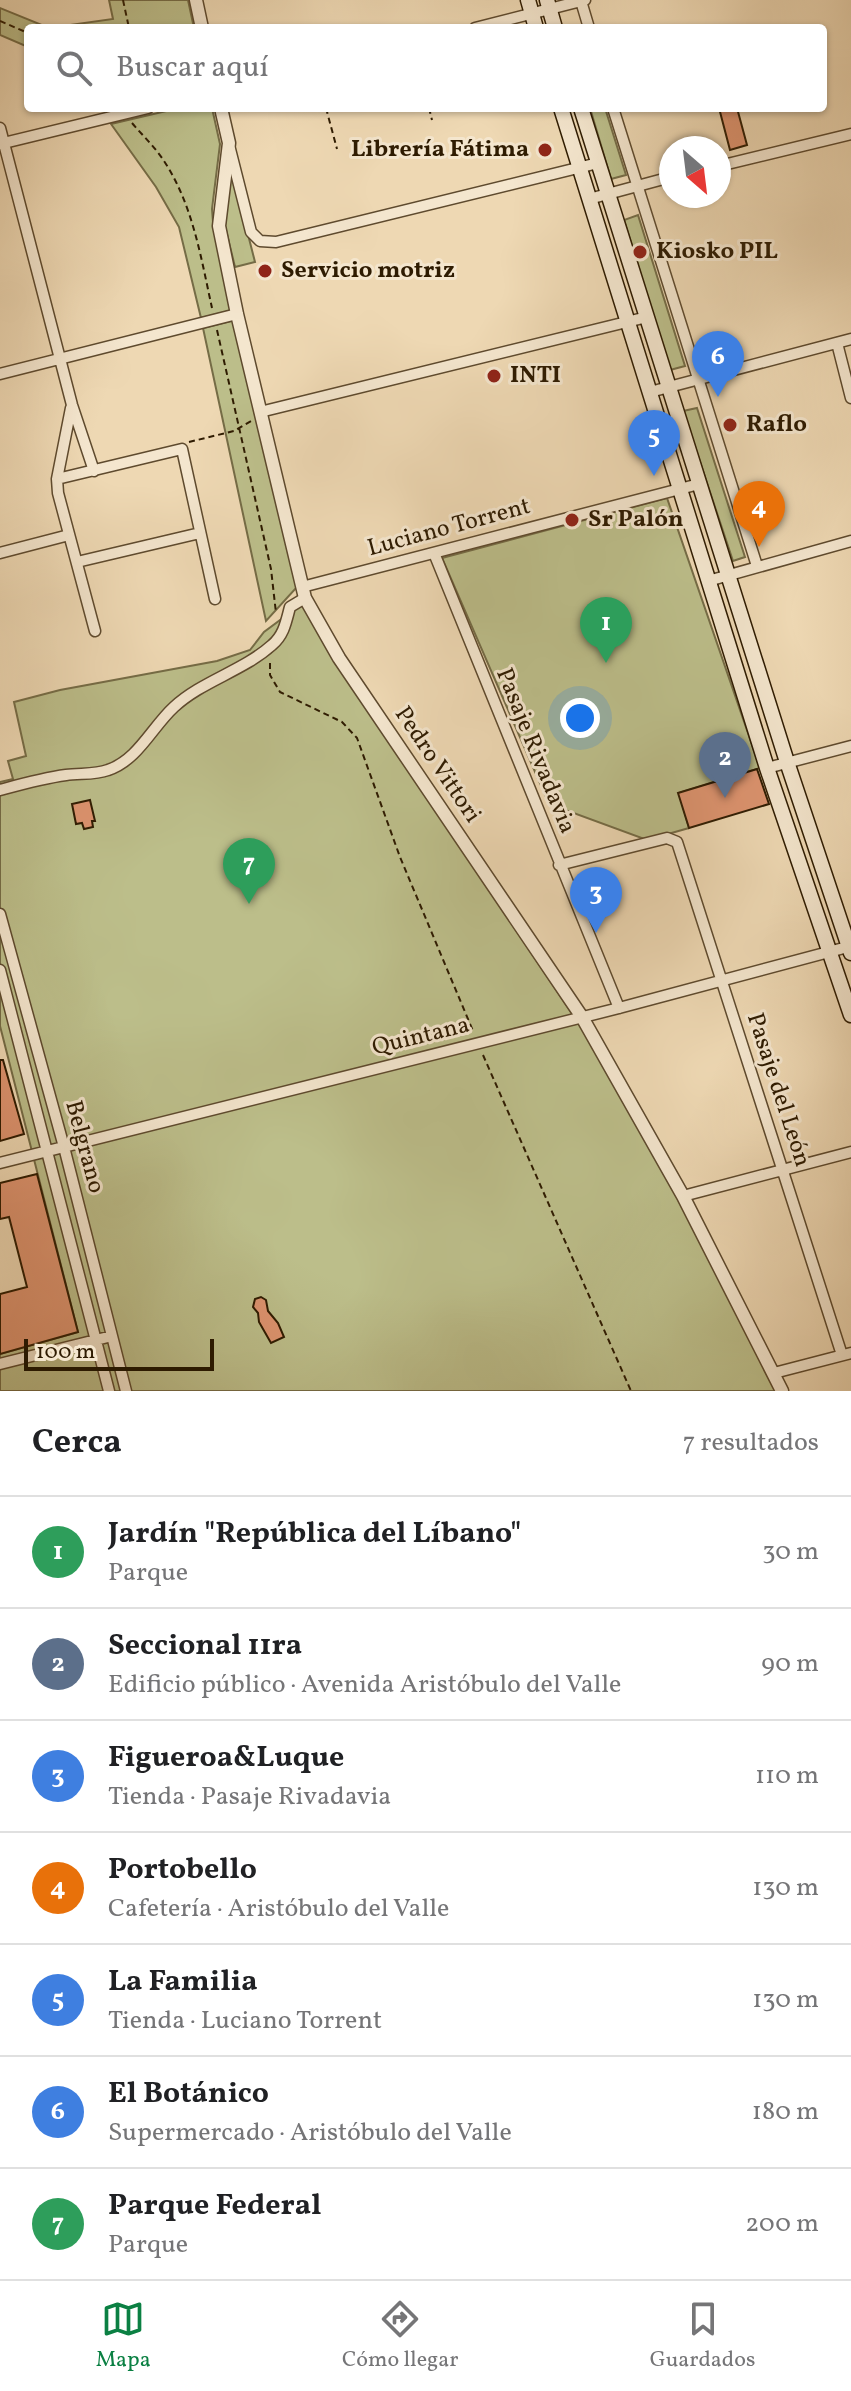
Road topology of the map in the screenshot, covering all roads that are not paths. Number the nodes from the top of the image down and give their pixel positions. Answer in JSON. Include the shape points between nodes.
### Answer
{"nodes":[{"id":1,"x":196,"y":0,"type":"edge"},
{"id":2,"x":583,"y":1,"type":"edge"},
{"id":3,"x":548,"y":5,"type":"edge"},
{"id":4,"x":532,"y":14,"type":"edge"},
{"id":5,"x":201,"y":24,"type":"edge"},
{"id":6,"x":491,"y":24,"type":"edge"},
{"id":7,"x":588,"y":24,"type":"edge"},
{"id":8,"x":131,"y":112,"type":"edge"},
{"id":9,"x":222,"y":112,"type":"edge"},
{"id":10,"x":562,"y":112,"type":"edge"},
{"id":11,"x":582,"y":112,"type":"edge"},
{"id":12,"x":614,"y":112,"type":"edge"},
{"id":13,"x":0,"y":128,"type":"edge"},
{"id":14,"x":851,"y":134,"type":"edge"},
{"id":15,"x":229,"y":143,"type":"junction"},
{"id":16,"x":2,"y":144,"type":"edge"},
{"id":17,"x":598,"y":163,"type":"junction"},
{"id":18,"x":731,"y":163,"type":"edge"},
{"id":19,"x":579,"y":168,"type":"junction"},
{"id":20,"x":659,"y":180,"type":"edge"},
{"id":21,"x":636,"y":186,"type":"junction"},
{"id":22,"x":608,"y":194,"type":"junction"},
{"id":23,"x":589,"y":199,"type":"junction"},
{"id":24,"x":237,"y":314,"type":"junction"},
{"id":25,"x":647,"y":317,"type":"junction"},
{"id":26,"x":628,"y":323,"type":"junction"},
{"id":27,"x":851,"y":339,"type":"edge"},
{"id":28,"x":837,"y":343,"type":"junction"},
{"id":29,"x":60,"y":360,"type":"junction"},
{"id":30,"x":0,"y":374,"type":"edge"},
{"id":31,"x":697,"y":379,"type":"junction"},
{"id":32,"x":668,"y":387,"type":"junction"},
{"id":33,"x":650,"y":392,"type":"junction"},
{"id":34,"x":851,"y":398,"type":"edge"},
{"id":35,"x":72,"y":405,"type":"junction"},
{"id":36,"x":260,"y":415,"type":"junction"},
{"id":37,"x":94,"y":471,"type":"junction"},
{"id":38,"x":57,"y":479,"type":"junction"},
{"id":39,"x":699,"y":484,"type":"junction"},
{"id":40,"x":679,"y":488,"type":"junction"},
{"id":41,"x":200,"y":533,"type":"junction"},
{"id":42,"x":69,"y":535,"type":"junction"},
{"id":43,"x":851,"y":541,"type":"edge"},
{"id":44,"x":0,"y":553,"type":"edge"},
{"id":45,"x":434,"y":553,"type":"junction"},
{"id":46,"x":77,"y":562,"type":"junction"},
{"id":47,"x":757,"y":566,"type":"junction"},
{"id":48,"x":728,"y":575,"type":"junction"},
{"id":49,"x":708,"y":581,"type":"junction"},
{"id":50,"x":304,"y":592,"type":"junction"},
{"id":51,"x":215,"y":599,"type":"dead end"},
{"id":52,"x":95,"y":631,"type":"dead end"},
{"id":53,"x":851,"y":746,"type":"edge"},
{"id":54,"x":787,"y":762,"type":"junction"},
{"id":55,"x":767,"y":768,"type":"junction"},
{"id":56,"x":0,"y":790,"type":"edge"},
{"id":57,"x":559,"y":865,"type":"junction"},
{"id":58,"x":0,"y":914,"type":"edge"},
{"id":59,"x":850,"y":949,"type":"edge"},
{"id":60,"x":831,"y":952,"type":"junction"},
{"id":61,"x":5,"y":956,"type":"edge"},
{"id":62,"x":0,"y":970,"type":"edge"},
{"id":63,"x":722,"y":981,"type":"junction"},
{"id":64,"x":619,"y":1008,"type":"junction"},
{"id":65,"x":851,"y":1015,"type":"edge"},
{"id":66,"x":582,"y":1017,"type":"junction"},
{"id":67,"x":64,"y":1147,"type":"junction"},
{"id":68,"x":47,"y":1151,"type":"junction"},
{"id":69,"x":851,"y":1152,"type":"edge"},
{"id":70,"x":0,"y":1163,"type":"edge"},
{"id":71,"x":783,"y":1169,"type":"junction"},
{"id":72,"x":683,"y":1196,"type":"junction"},
{"id":73,"x":112,"y":1336,"type":"junction"},
{"id":74,"x":95,"y":1339,"type":"junction"},
{"id":75,"x":847,"y":1354,"type":"edge"},
{"id":76,"x":0,"y":1364,"type":"edge"},
{"id":77,"x":774,"y":1373,"type":"junction"},
{"id":78,"x":109,"y":1391,"type":"edge"},
{"id":79,"x":126,"y":1391,"type":"edge"},
{"id":80,"x":782,"y":1391,"type":"edge"}],
"edges":[{"from":1,"to":5,"type":"street"},
{"from":2,"to":3,"type":"street"},
{"from":2,"to":7,"type":"street"},
{"from":3,"to":4,"type":"street"},
{"from":4,"to":6,"type":"street"},
{"from":8,"to":16,"type":"street"},
{"from":9,"to":15,"type":"street","name":"Pedro Vittori"},
{"from":10,"to":19,"type":"main road"},
{"from":11,"to":17,"type":"main road"},
{"from":12,"to":21,"type":"street"},
{"from":13,"to":16,"type":"street"},
{"from":14,"to":18,"type":"street"},
{"from":15,"to":19,"type":"street","via":[[251,232],[260,241],[276,242]]},
{"from":15,"to":24,"type":"street","name":"Pedro Vittori","via":[[219,226]]},
{"from":16,"to":29,"type":"street"},
{"from":17,"to":19,"type":"street"},
{"from":17,"to":22,"type":"main road"},
{"from":19,"to":23,"type":"main road"},
{"from":20,"to":21,"type":"street"},
{"from":21,"to":22,"type":"street"},
{"from":21,"to":31,"type":"street"},
{"from":22,"to":23,"type":"street"},
{"from":22,"to":25,"type":"main road"},
{"from":23,"to":26,"type":"main road"},
{"from":24,"to":29,"type":"street"},
{"from":24,"to":36,"type":"street","name":"Pedro Vittori"},
{"from":25,"to":26,"type":"street"},
{"from":25,"to":32,"type":"main road"},
{"from":26,"to":33,"type":"main road"},
{"from":26,"to":36,"type":"street"},
{"from":27,"to":28,"type":"street"},
{"from":28,"to":31,"type":"street"},
{"from":28,"to":34,"type":"street"},
{"from":29,"to":30,"type":"street"},
{"from":29,"to":35,"type":"street"},
{"from":31,"to":32,"type":"street"},
{"from":31,"to":47,"type":"street"},
{"from":32,"to":33,"type":"street"},
{"from":32,"to":39,"type":"main road"},
{"from":33,"to":40,"type":"main road"},
{"from":35,"to":37,"type":"street"},
{"from":35,"to":38,"type":"street"},
{"from":36,"to":50,"type":"street","name":"Pedro Vittori"},
{"from":37,"to":38,"type":"street"},
{"from":37,"to":41,"type":"street","via":[[183,446]]},
{"from":38,"to":42,"type":"street"},
{"from":39,"to":40,"type":"street","name":"Luciano Torrent"},
{"from":39,"to":48,"type":"main road"},
{"from":40,"to":45,"type":"street","name":"Luciano Torrent"},
{"from":40,"to":49,"type":"main road"},
{"from":41,"to":46,"type":"street"},
{"from":41,"to":51,"type":"street"},
{"from":42,"to":44,"type":"street"},
{"from":42,"to":46,"type":"street"},
{"from":43,"to":47,"type":"street"},
{"from":45,"to":50,"type":"street","name":"Luciano Torrent"},
{"from":45,"to":57,"type":"street","name":"Pasaje Rivadavia"},
{"from":46,"to":52,"type":"street"},
{"from":47,"to":48,"type":"street"},
{"from":48,"to":49,"type":"street"},
{"from":48,"to":54,"type":"main road"},
{"from":49,"to":55,"type":"main road"},
{"from":50,"to":56,"type":"street","via":[[290,607],[283,634],[272,646],[187,696],[119,765]]},
{"from":50,"to":66,"type":"street","name":"Pedro Vittori","via":[[339,658]]},
{"from":53,"to":54,"type":"street"},
{"from":54,"to":55,"type":"street"},
{"from":54,"to":59,"type":"main road"},
{"from":55,"to":60,"type":"main road"},
{"from":57,"to":63,"type":"street","name":"Pasaje del León","via":[[673,838]]},
{"from":57,"to":64,"type":"street","name":"Pasaje Rivadavia"},
{"from":58,"to":61,"type":"street","name":"Belgrano"},
{"from":59,"to":60,"type":"street","name":"Quintana"},
{"from":60,"to":63,"type":"street","name":"Quintana"},
{"from":60,"to":65,"type":"main road"},
{"from":61,"to":67,"type":"street","name":"Belgrano"},
{"from":62,"to":68,"type":"street","name":"Belgrano"},
{"from":63,"to":64,"type":"street","name":"Quintana"},
{"from":63,"to":71,"type":"street","name":"Pasaje del León"},
{"from":64,"to":66,"type":"street","name":"Quintana"},
{"from":66,"to":67,"type":"street","name":"Quintana"},
{"from":66,"to":72,"type":"street","name":"Pedro Vittori"},
{"from":67,"to":68,"type":"street","name":"Quintana"},
{"from":67,"to":73,"type":"street","name":"Belgrano"},
{"from":68,"to":70,"type":"street","name":"Quintana"},
{"from":68,"to":74,"type":"street","name":"Belgrano"},
{"from":69,"to":71,"type":"street"},
{"from":71,"to":72,"type":"street"},
{"from":71,"to":75,"type":"street","name":"Pasaje del León"},
{"from":72,"to":77,"type":"street","name":"Pedro Vittori"},
{"from":73,"to":74,"type":"street"},
{"from":73,"to":79,"type":"street","name":"Belgrano"},
{"from":74,"to":76,"type":"street"},
{"from":74,"to":78,"type":"street","name":"Belgrano"},
{"from":75,"to":77,"type":"street"},
{"from":77,"to":80,"type":"street","name":"Pedro Vittori"}]}
